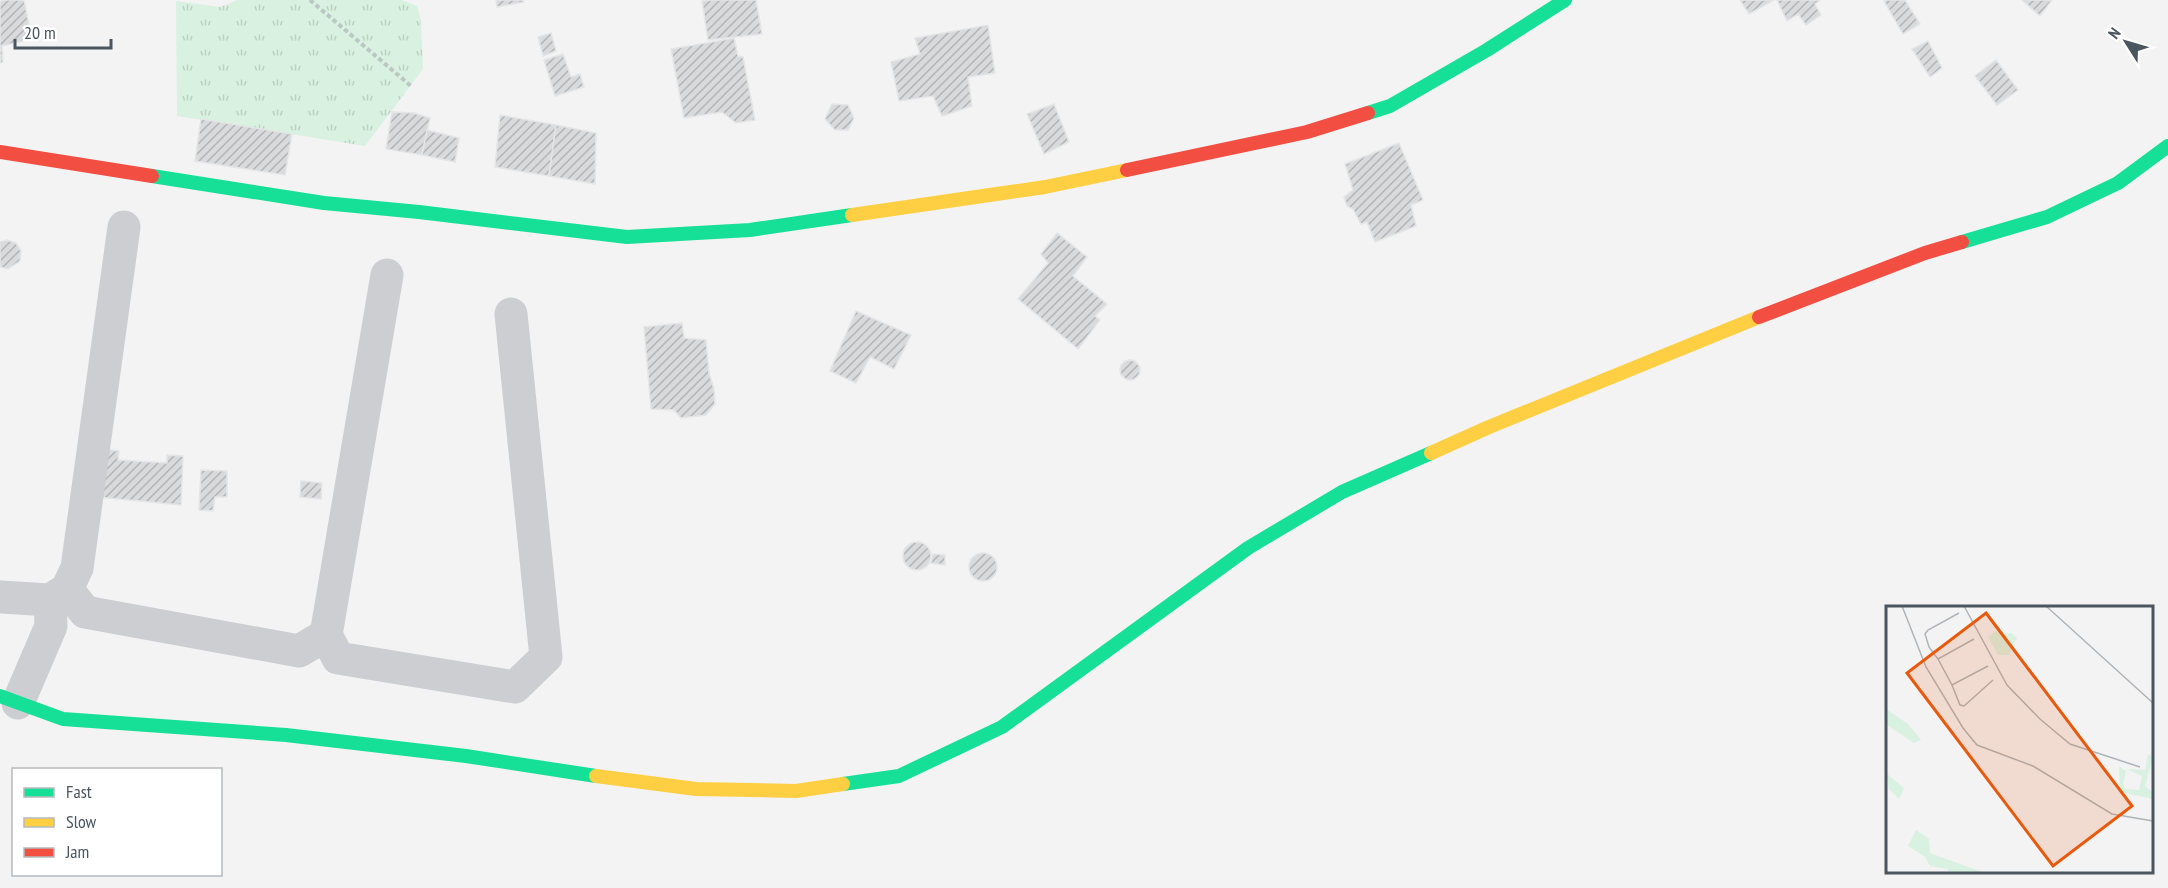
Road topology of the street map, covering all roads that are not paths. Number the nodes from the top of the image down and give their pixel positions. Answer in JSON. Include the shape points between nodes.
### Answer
{"nodes":[{"id":1,"x":1565,"y":0,"type":"edge"},
{"id":2,"x":2168,"y":146,"type":"edge"},
{"id":3,"x":0,"y":152,"type":"edge"},
{"id":4,"x":124,"y":227,"type":"dead end"},
{"id":5,"x":387,"y":274,"type":"dead end"},
{"id":6,"x":511,"y":315,"type":"dead end"},
{"id":7,"x":58,"y":595,"type":"junction"},
{"id":8,"x":0,"y":597,"type":"edge"},
{"id":9,"x":326,"y":634,"type":"junction"},
{"id":10,"x":9,"y":699,"type":"edge"}],
"edges":[{"from":1,"to":3,"type":"street","via":[[1390,106],[1307,132],[1045,187],[750,231],[627,237],[324,203]]},
{"from":2,"to":10,"type":"street","via":[[2118,183],[2047,217],[1925,253],[1735,327],[1489,427],[1342,492],[1248,548],[1002,727],[900,776],[796,792],[696,789],[286,735],[63,719]]},
{"from":4,"to":7,"type":"street","via":[[77,568]]},
{"from":5,"to":9,"type":"street"},
{"from":6,"to":9,"type":"street","via":[[546,657],[515,687],[338,658]]},
{"from":7,"to":8,"type":"street"},
{"from":7,"to":9,"type":"street","via":[[85,612],[299,651]]},
{"from":7,"to":10,"type":"street","via":[[51,626]]}]}
